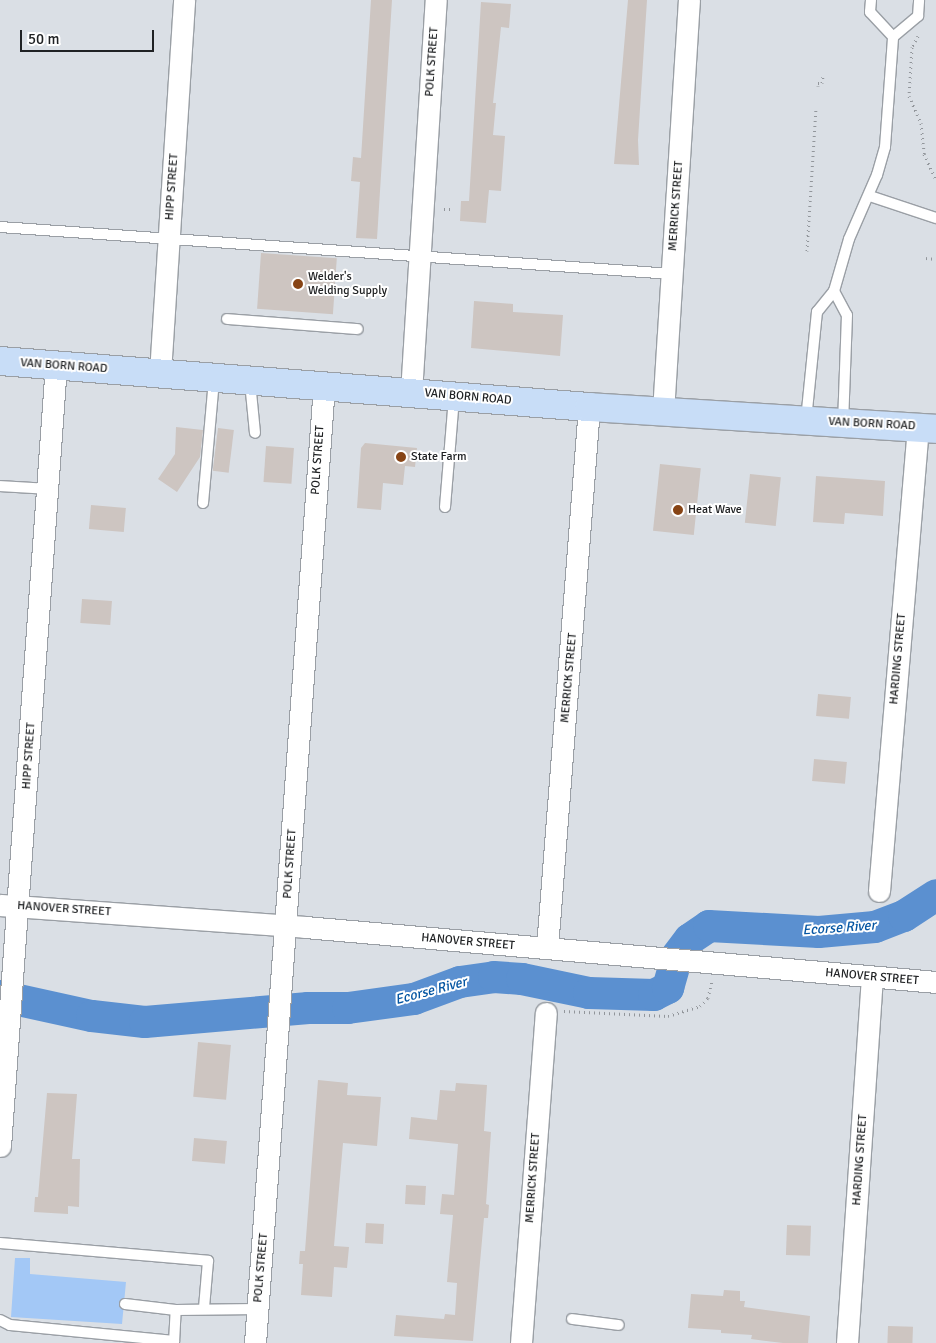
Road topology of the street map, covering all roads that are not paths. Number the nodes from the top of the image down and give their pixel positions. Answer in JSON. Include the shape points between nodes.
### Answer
{"nodes":[{"id":1,"x":184,"y":0,"type":"edge"},
{"id":2,"x":436,"y":0,"type":"edge"},
{"id":3,"x":689,"y":0,"type":"edge"},
{"id":4,"x":870,"y":0,"type":"edge"},
{"id":5,"x":919,"y":0,"type":"edge"},
{"id":6,"x":893,"y":37,"type":"junction"},
{"id":7,"x":870,"y":196,"type":"junction"},
{"id":8,"x":936,"y":218,"type":"edge"},
{"id":9,"x":0,"y":227,"type":"edge"},
{"id":10,"x":168,"y":240,"type":"junction"},
{"id":11,"x":419,"y":258,"type":"junction"},
{"id":12,"x":672,"y":274,"type":"junction"},
{"id":13,"x":834,"y":291,"type":"junction"},
{"id":14,"x":227,"y":319,"type":"dead end"},
{"id":15,"x":358,"y":329,"type":"dead end"},
{"id":16,"x":0,"y":361,"type":"edge"},
{"id":17,"x":56,"y":365,"type":"junction"},
{"id":18,"x":160,"y":373,"type":"junction"},
{"id":19,"x":214,"y":377,"type":"junction"},
{"id":20,"x":250,"y":380,"type":"junction"},
{"id":21,"x":324,"y":385,"type":"junction"},
{"id":22,"x":410,"y":393,"type":"junction"},
{"id":23,"x":454,"y":396,"type":"junction"},
{"id":24,"x":589,"y":407,"type":"junction"},
{"id":25,"x":663,"y":412,"type":"junction"},
{"id":26,"x":806,"y":421,"type":"junction"},
{"id":27,"x":843,"y":423,"type":"junction"},
{"id":28,"x":927,"y":428,"type":"edge"},
{"id":29,"x":255,"y":433,"type":"dead end"},
{"id":30,"x":0,"y":486,"type":"edge"},
{"id":31,"x":48,"y":489,"type":"junction"},
{"id":32,"x":203,"y":503,"type":"dead end"},
{"id":33,"x":445,"y":508,"type":"dead end"},
{"id":34,"x":879,"y":891,"type":"dead end"},
{"id":35,"x":9,"y":905,"type":"edge"},
{"id":36,"x":286,"y":926,"type":"junction"},
{"id":37,"x":547,"y":948,"type":"junction"},
{"id":38,"x":872,"y":977,"type":"junction"},
{"id":39,"x":936,"y":982,"type":"edge"},
{"id":40,"x":545,"y":1015,"type":"road end"},
{"id":41,"x":0,"y":1146,"type":"edge"},
{"id":42,"x":0,"y":1243,"type":"edge"},
{"id":43,"x":125,"y":1304,"type":"dead end"},
{"id":44,"x":204,"y":1308,"type":"junction"},
{"id":45,"x":258,"y":1309,"type":"junction"},
{"id":46,"x":176,"y":1310,"type":"junction"},
{"id":47,"x":572,"y":1319,"type":"dead end"},
{"id":48,"x":0,"y":1320,"type":"edge"},
{"id":49,"x":619,"y":1325,"type":"dead end"},
{"id":50,"x":174,"y":1342,"type":"edge"},
{"id":51,"x":255,"y":1343,"type":"edge"},
{"id":52,"x":522,"y":1343,"type":"edge"},
{"id":53,"x":847,"y":1343,"type":"edge"}],
"edges":[{"from":1,"to":10,"type":"street","name":"HIPP STREET"},
{"from":2,"to":11,"type":"street","name":"POLK STREET"},
{"from":3,"to":12,"type":"street","name":"MERRICK STREET"},
{"from":4,"to":6,"type":"lane","via":[[870,12]]},
{"from":5,"to":6,"type":"lane","via":[[918,16]]},
{"from":6,"to":7,"type":"lane","via":[[885,147]]},
{"from":7,"to":8,"type":"lane"},
{"from":7,"to":13,"type":"lane","via":[[850,239]]},
{"from":9,"to":10,"type":"lane"},
{"from":10,"to":11,"type":"lane"},
{"from":10,"to":18,"type":"street","name":"HIPP STREET"},
{"from":11,"to":12,"type":"lane"},
{"from":11,"to":22,"type":"street","name":"POLK STREET"},
{"from":12,"to":25,"type":"street","name":"MERRICK STREET"},
{"from":13,"to":26,"type":"lane","via":[[817,312]]},
{"from":13,"to":27,"type":"lane","via":[[848,315]]},
{"from":14,"to":15,"type":"lane"},
{"from":16,"to":17,"type":"main road","name":"VAN BORN ROAD"},
{"from":17,"to":18,"type":"main road","name":"VAN BORN ROAD"},
{"from":17,"to":31,"type":"street","name":"HIPP STREET"},
{"from":18,"to":19,"type":"main road","name":"VAN BORN ROAD"},
{"from":19,"to":20,"type":"main road","name":"VAN BORN ROAD"},
{"from":19,"to":32,"type":"lane"},
{"from":20,"to":21,"type":"main road","name":"VAN BORN ROAD"},
{"from":20,"to":29,"type":"lane"},
{"from":21,"to":22,"type":"main road","name":"VAN BORN ROAD"},
{"from":21,"to":36,"type":"street","name":"POLK STREET"},
{"from":22,"to":23,"type":"main road","name":"VAN BORN ROAD"},
{"from":23,"to":24,"type":"main road","name":"VAN BORN ROAD"},
{"from":23,"to":33,"type":"lane"},
{"from":24,"to":25,"type":"main road","name":"VAN BORN ROAD"},
{"from":24,"to":37,"type":"street","name":"MERRICK STREET"},
{"from":25,"to":26,"type":"main road","name":"VAN BORN ROAD"},
{"from":26,"to":27,"type":"main road","name":"VAN BORN ROAD"},
{"from":27,"to":28,"type":"main road","name":"VAN BORN ROAD"},
{"from":28,"to":34,"type":"street","name":"HARDING STREET"},
{"from":30,"to":31,"type":"lane"},
{"from":31,"to":35,"type":"street","name":"HIPP STREET"},
{"from":35,"to":36,"type":"street","name":"HANOVER STREET"},
{"from":35,"to":41,"type":"street","name":"HIPP STREET","via":[[13,965]]},
{"from":36,"to":37,"type":"street","name":"HANOVER STREET"},
{"from":36,"to":45,"type":"street","name":"POLK STREET"},
{"from":37,"to":38,"type":"street","name":"HANOVER STREET","via":[[659,958],[708,970]]},
{"from":38,"to":39,"type":"street","name":"HANOVER STREET"},
{"from":38,"to":53,"type":"street","name":"HARDING STREET"},
{"from":40,"to":52,"type":"street","name":"MERRICK STREET"},
{"from":42,"to":44,"type":"lane","via":[[208,1261]]},
{"from":43,"to":46,"type":"lane"},
{"from":44,"to":45,"type":"lane"},
{"from":44,"to":46,"type":"lane"},
{"from":45,"to":51,"type":"street","name":"POLK STREET"},
{"from":46,"to":50,"type":"lane"},
{"from":47,"to":49,"type":"lane"},
{"from":48,"to":50,"type":"lane","via":[[10,1325]]}]}
